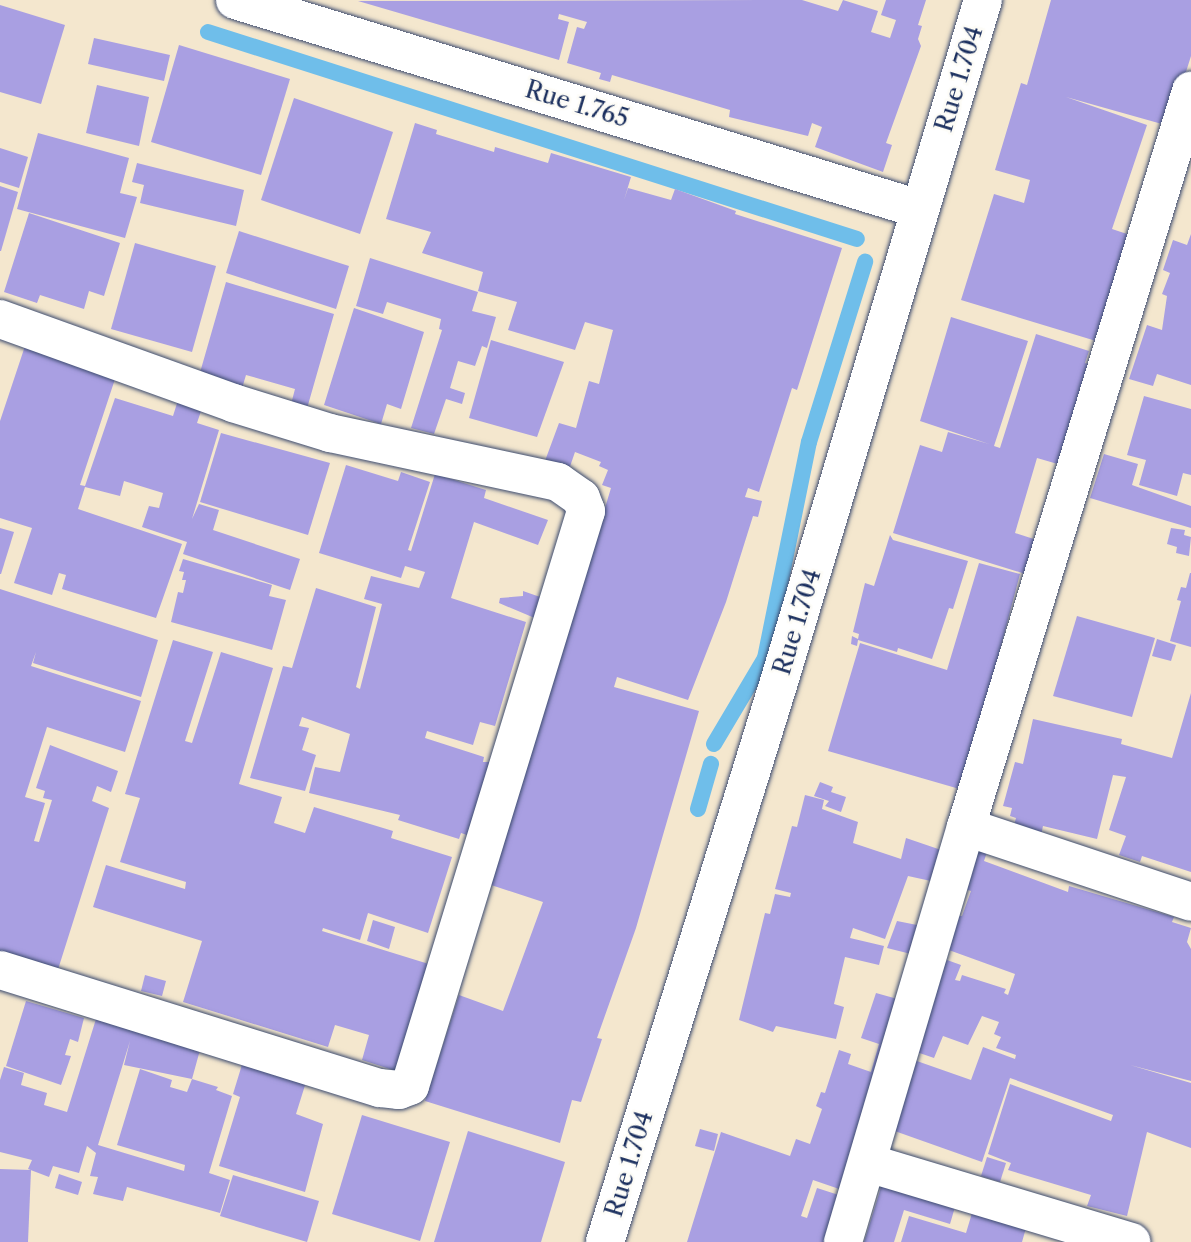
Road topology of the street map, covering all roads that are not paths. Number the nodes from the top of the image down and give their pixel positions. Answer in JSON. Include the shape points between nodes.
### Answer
{"nodes":[{"id":1,"x":235,"y":0,"type":"edge"},
{"id":2,"x":983,"y":0,"type":"edge"},
{"id":3,"x":1191,"y":91,"type":"edge"},
{"id":4,"x":1185,"y":130,"type":"edge"},
{"id":5,"x":919,"y":208,"type":"junction"},
{"id":6,"x":1,"y":323,"type":"edge"},
{"id":7,"x":966,"y":827,"type":"junction"},
{"id":8,"x":1191,"y":902,"type":"edge"},
{"id":9,"x":0,"y":970,"type":"edge"},
{"id":10,"x":868,"y":1163,"type":"junction"},
{"id":11,"x":605,"y":1242,"type":"edge"},
{"id":12,"x":843,"y":1242,"type":"edge"},
{"id":13,"x":1130,"y":1242,"type":"edge"}],
"edges":[{"from":1,"to":5,"type":"street","name":"Rue 1.765"},
{"from":2,"to":5,"type":"street","name":"Rue 1.704"},
{"from":3,"to":4,"type":"street"},
{"from":4,"to":7,"type":"street"},
{"from":5,"to":11,"type":"street","name":"Rue 1.704","via":[[779,682]]},
{"from":6,"to":9,"type":"street","via":[[330,433],[558,482],[580,498],[586,511],[410,1086],[379,1088]]},
{"from":7,"to":8,"type":"street"},
{"from":7,"to":10,"type":"street"},
{"from":10,"to":12,"type":"street"},
{"from":10,"to":13,"type":"street"}]}
